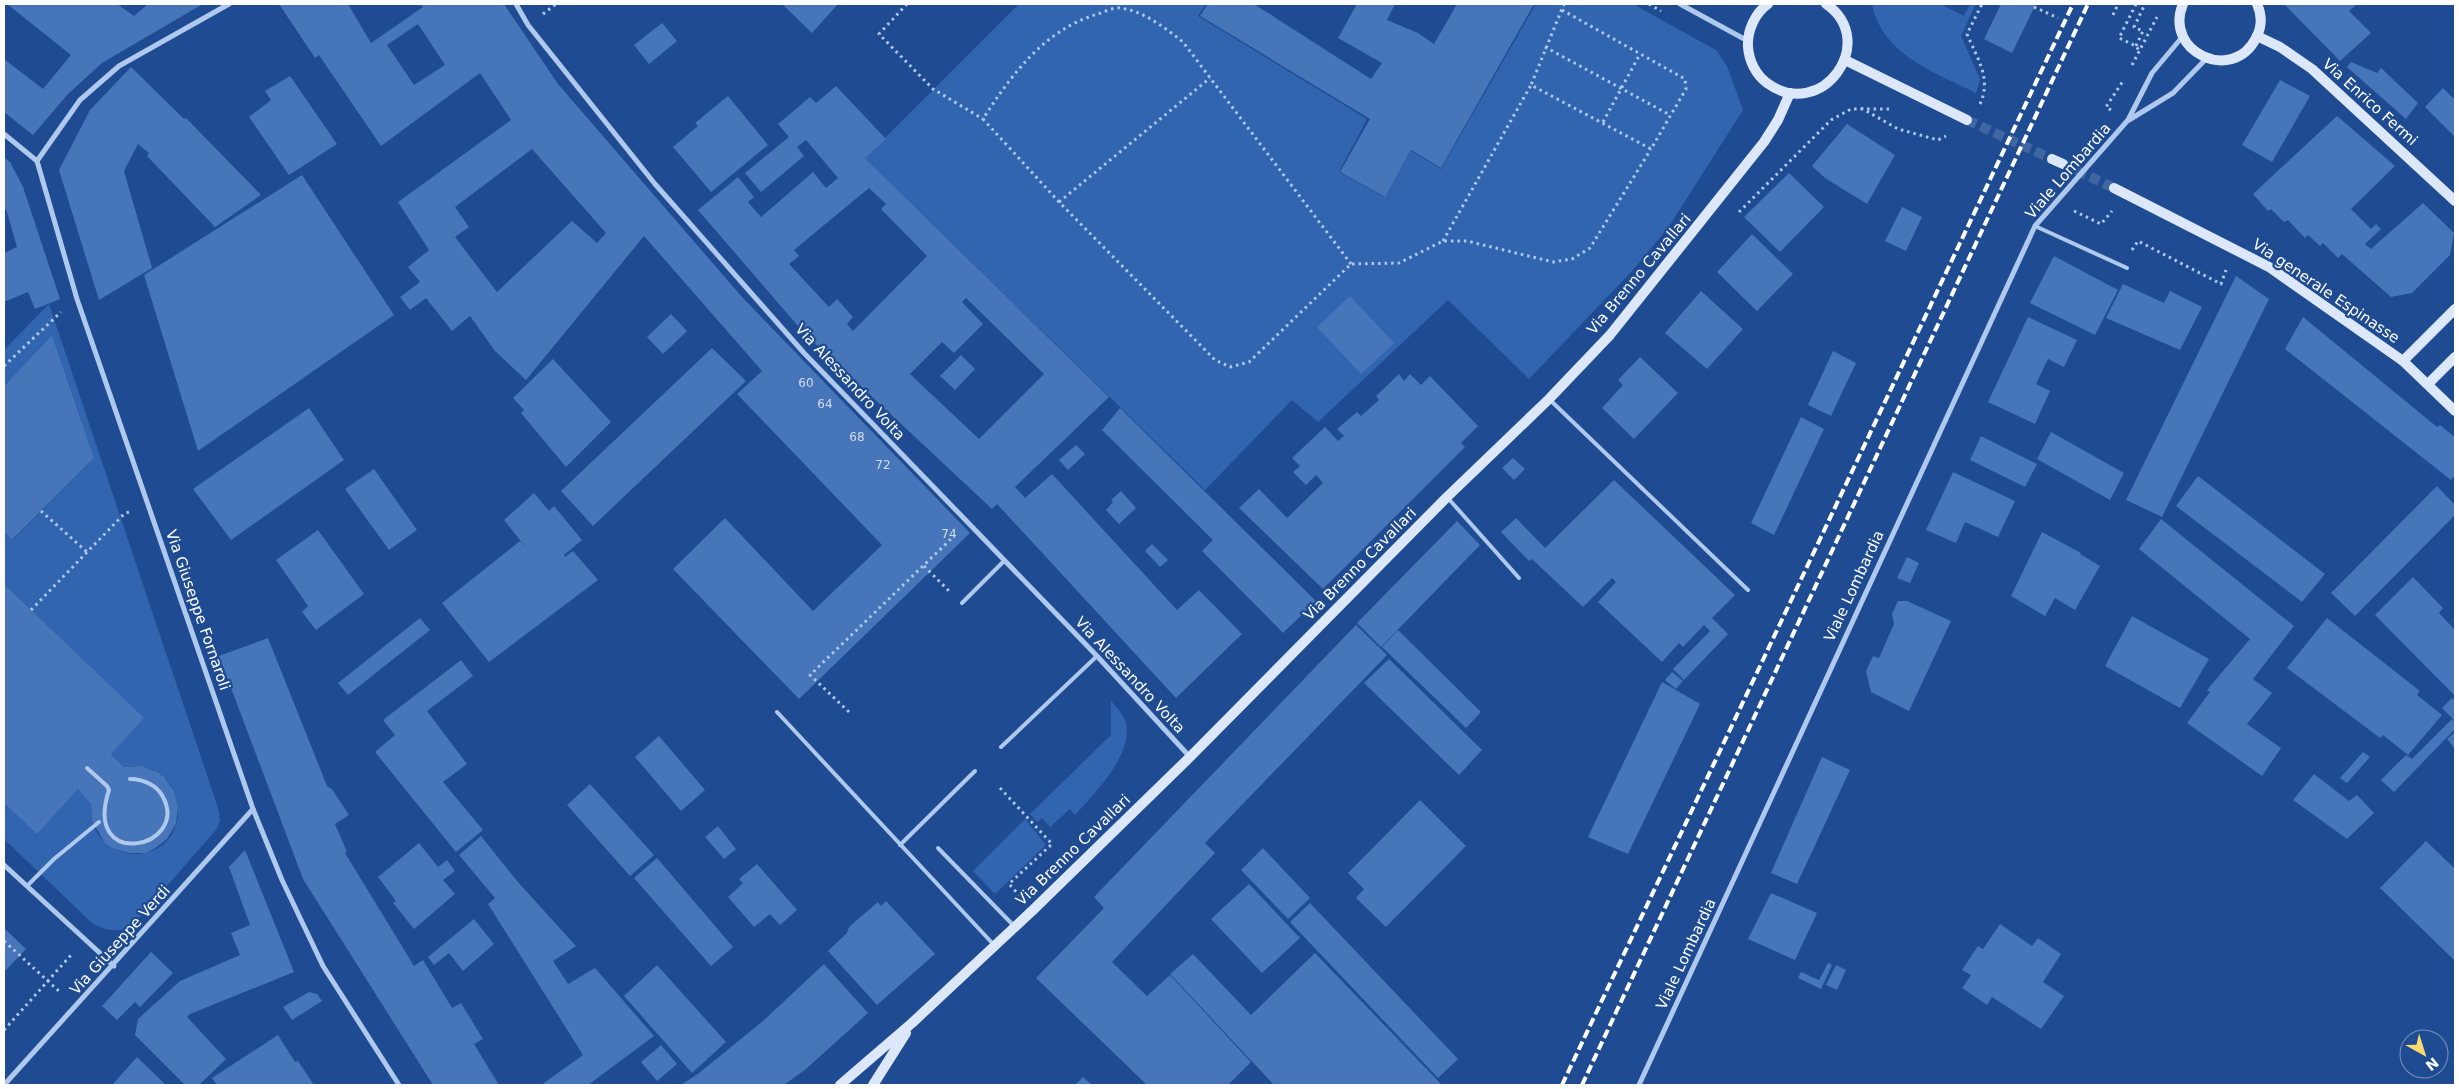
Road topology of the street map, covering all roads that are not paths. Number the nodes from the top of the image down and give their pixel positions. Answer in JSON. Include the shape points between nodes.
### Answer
{"nodes":[{"id":1,"x":229,"y":4,"type":"edge"},
{"id":2,"x":516,"y":4,"type":"edge"},
{"id":3,"x":1680,"y":4,"type":"edge"},
{"id":4,"x":1768,"y":4,"type":"edge"},
{"id":5,"x":1826,"y":4,"type":"edge"},
{"id":6,"x":2183,"y":4,"type":"edge"},
{"id":7,"x":2257,"y":4,"type":"edge"},
{"id":8,"x":2183,"y":36,"type":"junction"},
{"id":9,"x":2257,"y":36,"type":"junction"},
{"id":10,"x":1748,"y":41,"type":"junction"},
{"id":11,"x":2208,"y":58,"type":"junction"},
{"id":12,"x":1844,"y":60,"type":"junction"},
{"id":13,"x":1790,"y":93,"type":"junction"},
{"id":14,"x":1967,"y":120,"type":"tunnel mouth"},
{"id":15,"x":2128,"y":120,"type":"junction"},
{"id":16,"x":4,"y":134,"type":"edge"},
{"id":17,"x":2052,"y":159,"type":"tunnel mouth"},
{"id":18,"x":37,"y":161,"type":"junction"},
{"id":19,"x":2063,"y":164,"type":"tunnel mouth"},
{"id":20,"x":2114,"y":188,"type":"tunnel mouth"},
{"id":21,"x":2455,"y":201,"type":"edge"},
{"id":22,"x":2035,"y":226,"type":"junction"},
{"id":23,"x":2125,"y":267,"type":"road end"},
{"id":24,"x":2455,"y":309,"type":"edge"},
{"id":25,"x":2455,"y":357,"type":"edge"},
{"id":26,"x":2403,"y":361,"type":"junction"},
{"id":27,"x":2428,"y":384,"type":"junction"},
{"id":28,"x":1549,"y":398,"type":"junction"},
{"id":29,"x":2455,"y":410,"type":"edge"},
{"id":30,"x":1447,"y":497,"type":"junction"},
{"id":31,"x":1004,"y":561,"type":"junction"},
{"id":32,"x":1519,"y":578,"type":"dead end"},
{"id":33,"x":1748,"y":590,"type":"dead end"},
{"id":34,"x":962,"y":603,"type":"road end"},
{"id":35,"x":1097,"y":656,"type":"junction"},
{"id":36,"x":777,"y":712,"type":"dead end"},
{"id":37,"x":1001,"y":747,"type":"dead end"},
{"id":38,"x":1190,"y":757,"type":"junction"},
{"id":39,"x":87,"y":768,"type":"dead end"},
{"id":40,"x":975,"y":771,"type":"dead end"},
{"id":41,"x":130,"y":779,"type":"dead end"},
{"id":42,"x":253,"y":809,"type":"junction"},
{"id":43,"x":99,"y":822,"type":"dead end"},
{"id":44,"x":900,"y":844,"type":"junction"},
{"id":45,"x":938,"y":848,"type":"dead end"},
{"id":46,"x":4,"y":865,"type":"edge"},
{"id":47,"x":27,"y":886,"type":"junction"},
{"id":48,"x":1016,"y":927,"type":"junction"},
{"id":49,"x":996,"y":946,"type":"junction"},
{"id":50,"x":114,"y":966,"type":"junction"},
{"id":51,"x":912,"y":1024,"type":"junction"},
{"id":52,"x":4,"y":1085,"type":"edge"},
{"id":53,"x":399,"y":1085,"type":"edge"},
{"id":54,"x":840,"y":1085,"type":"edge"},
{"id":55,"x":873,"y":1085,"type":"edge"},
{"id":56,"x":1640,"y":1085,"type":"edge"}],
"edges":[{"from":1,"to":18,"type":"street","via":[[119,66],[80,100]]},
{"from":2,"to":31,"type":"street","name":"Via Alessandro Volta","via":[[528,25],[655,184],[804,353]]},
{"from":3,"to":10,"type":"street"},
{"from":4,"to":10,"type":"street","via":[[1752,23]]},
{"from":5,"to":12,"type":"street","via":[[1839,16],[1846,32]]},
{"from":6,"to":8,"type":"street","via":[[2180,18]]},
{"from":7,"to":9,"type":"street","via":[[2261,18]]},
{"from":8,"to":11,"type":"street","via":[[2193,50]]},
{"from":8,"to":15,"type":"street","name":"Viale Lombardia","via":[[2152,73]]},
{"from":9,"to":11,"type":"street","via":[[2247,50],[2233,58]]},
{"from":9,"to":21,"type":"street","name":"Via Enrico Fermi","via":[[2312,69]]},
{"from":10,"to":13,"type":"street","via":[[1749,57],[1757,73],[1773,88]]},
{"from":11,"to":15,"type":"street","name":"Viale Lombardia","via":[[2173,93]]},
{"from":12,"to":13,"type":"street","via":[[1827,84],[1808,92]]},
{"from":12,"to":14,"type":"street"},
{"from":13,"to":28,"type":"street","name":"Via Brenno Cavallari","via":[[1764,142],[1715,206],[1610,335]]},
{"from":15,"to":22,"type":"street","name":"Viale Lombardia"},
{"from":16,"to":18,"type":"street"},
{"from":17,"to":19,"type":"street"},
{"from":18,"to":42,"type":"street","name":"Via Giuseppe Fornaroli","via":[[77,299]]},
{"from":20,"to":26,"type":"street","name":"Via generale Espinasse","via":[[2269,267]]},
{"from":22,"to":23,"type":"lane"},
{"from":22,"to":56,"type":"street","name":"Viale Lombardia"},
{"from":24,"to":26,"type":"street"},
{"from":25,"to":27,"type":"street"},
{"from":26,"to":27,"type":"street","name":"Via generale Espinasse"},
{"from":27,"to":29,"type":"street","name":"Via generale Espinasse"},
{"from":28,"to":30,"type":"street","name":"Via Brenno Cavallari"},
{"from":28,"to":33,"type":"lane"},
{"from":30,"to":32,"type":"lane"},
{"from":30,"to":38,"type":"street","name":"Via Brenno Cavallari"},
{"from":31,"to":34,"type":"lane"},
{"from":31,"to":35,"type":"street","name":"Via Alessandro Volta"},
{"from":35,"to":37,"type":"lane"},
{"from":35,"to":38,"type":"street","name":"Via Alessandro Volta"},
{"from":36,"to":44,"type":"lane"},
{"from":38,"to":48,"type":"street","name":"Via Brenno Cavallari"},
{"from":39,"to":41,"type":"lane","via":[[107,786],[103,818],[111,836],[125,843],[142,844],[162,830],[166,822],[166,806],[158,789],[148,782]]},
{"from":40,"to":44,"type":"lane"},
{"from":42,"to":50,"type":"street","name":"Via Giuseppe Verdi"},
{"from":42,"to":53,"type":"street","name":"Via Giuseppe Fornaroli","via":[[323,966]]},
{"from":43,"to":47,"type":"lane"},
{"from":44,"to":49,"type":"lane"},
{"from":45,"to":48,"type":"lane"},
{"from":46,"to":47,"type":"street"},
{"from":47,"to":50,"type":"street"},
{"from":48,"to":49,"type":"street","name":"Via Brenno Cavallari"},
{"from":49,"to":51,"type":"street","name":"Via Brenno Cavallari"},
{"from":50,"to":52,"type":"street","name":"Via Giuseppe Verdi"},
{"from":51,"to":54,"type":"street","name":"Via Brenno Cavallari"},
{"from":51,"to":55,"type":"street","name":"Via Brenno Cavallari"}]}
